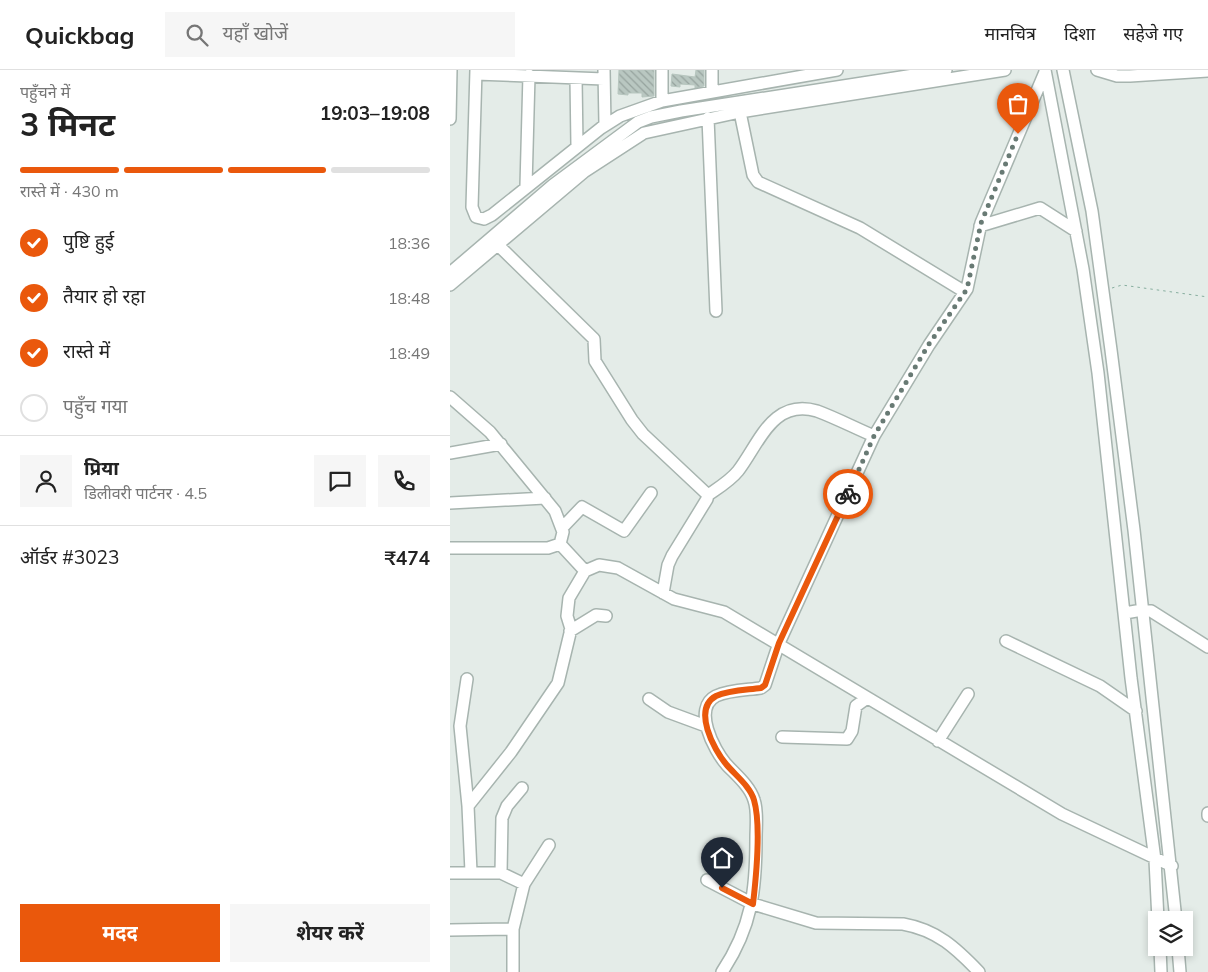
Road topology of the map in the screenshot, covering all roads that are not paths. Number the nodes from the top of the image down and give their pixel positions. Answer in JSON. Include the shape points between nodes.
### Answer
{"nodes":[{"id":1,"x":451,"y":70,"type":"edge"},
{"id":2,"x":662,"y":70,"type":"edge"},
{"id":3,"x":712,"y":70,"type":"edge"},
{"id":4,"x":837,"y":70,"type":"edge"},
{"id":5,"x":946,"y":70,"type":"edge"},
{"id":6,"x":1005,"y":70,"type":"edge"},
{"id":7,"x":1063,"y":70,"type":"edge"},
{"id":8,"x":1097,"y":70,"type":"edge"},
{"id":9,"x":1045,"y":71,"type":"edge"},
{"id":10,"x":1187,"y":71,"type":"edge"},
{"id":11,"x":1208,"y":71,"type":"edge"},
{"id":12,"x":476,"y":72,"type":"edge"},
{"id":13,"x":1130,"y":73,"type":"edge"},
{"id":14,"x":604,"y":74,"type":"edge"},
{"id":15,"x":781,"y":74,"type":"edge"},
{"id":16,"x":529,"y":75,"type":"junction"},
{"id":17,"x":576,"y":78,"type":"junction"},
{"id":18,"x":895,"y":79,"type":"edge"},
{"id":19,"x":712,"y":91,"type":"junction"},
{"id":20,"x":662,"y":101,"type":"junction"},
{"id":21,"x":740,"y":112,"type":"junction"},
{"id":22,"x":708,"y":118,"type":"junction"},
{"id":23,"x":450,"y":119,"type":"edge"},
{"id":24,"x":605,"y":125,"type":"junction"},
{"id":25,"x":577,"y":146,"type":"junction"},
{"id":26,"x":526,"y":186,"type":"junction"},
{"id":27,"x":980,"y":226,"type":"junction"},
{"id":28,"x":1076,"y":231,"type":"junction"},
{"id":29,"x":498,"y":245,"type":"junction"},
{"id":30,"x":450,"y":273,"type":"edge"},
{"id":31,"x":1100,"y":275,"type":"junction"},
{"id":32,"x":1084,"y":277,"type":"junction"},
{"id":33,"x":450,"y":286,"type":"edge"},
{"id":34,"x":965,"y":292,"type":"junction"},
{"id":35,"x":716,"y":311,"type":"dead end"},
{"id":36,"x":450,"y":398,"type":"edge"},
{"id":37,"x":874,"y":436,"type":"junction"},
{"id":38,"x":501,"y":444,"type":"junction"},
{"id":39,"x":450,"y":453,"type":"edge"},
{"id":40,"x":1125,"y":459,"type":"junction"},
{"id":41,"x":1108,"y":463,"type":"junction"},
{"id":42,"x":651,"y":493,"type":"dead end"},
{"id":43,"x":708,"y":494,"type":"junction"},
{"id":44,"x":545,"y":498,"type":"junction"},
{"id":45,"x":450,"y":503,"type":"edge"},
{"id":46,"x":562,"y":528,"type":"junction"},
{"id":47,"x":560,"y":544,"type":"junction"},
{"id":48,"x":450,"y":548,"type":"edge"},
{"id":49,"x":585,"y":571,"type":"junction"},
{"id":50,"x":663,"y":593,"type":"junction"},
{"id":51,"x":1142,"y":610,"type":"junction"},
{"id":52,"x":1124,"y":614,"type":"junction"},
{"id":53,"x":606,"y":616,"type":"dead end"},
{"id":54,"x":570,"y":631,"type":"junction"},
{"id":55,"x":1006,"y":641,"type":"dead end"},
{"id":56,"x":779,"y":643,"type":"junction"},
{"id":57,"x":1208,"y":647,"type":"edge"},
{"id":58,"x":467,"y":679,"type":"dead end"},
{"id":59,"x":968,"y":694,"type":"dead end"},
{"id":60,"x":867,"y":698,"type":"junction"},
{"id":61,"x":649,"y":699,"type":"dead end"},
{"id":62,"x":1136,"y":711,"type":"junction"},
{"id":63,"x":706,"y":726,"type":"junction"},
{"id":64,"x":1138,"y":729,"type":"junction"},
{"id":65,"x":1156,"y":732,"type":"junction"},
{"id":66,"x":782,"y":737,"type":"dead end"},
{"id":67,"x":938,"y":741,"type":"junction"},
{"id":68,"x":522,"y":788,"type":"dead end"},
{"id":69,"x":468,"y":806,"type":"junction"},
{"id":70,"x":549,"y":845,"type":"dead end"},
{"id":71,"x":1155,"y":860,"type":"junction"},
{"id":72,"x":1172,"y":866,"type":"junction"},
{"id":73,"x":471,"y":872,"type":"junction"},
{"id":74,"x":450,"y":873,"type":"edge"},
{"id":75,"x":501,"y":873,"type":"junction"},
{"id":76,"x":707,"y":880,"type":"dead end"},
{"id":77,"x":524,"y":884,"type":"junction"},
{"id":78,"x":753,"y":904,"type":"junction"},
{"id":79,"x":1158,"y":911,"type":"edge"},
{"id":80,"x":1175,"y":911,"type":"edge"},
{"id":81,"x":513,"y":929,"type":"junction"},
{"id":82,"x":450,"y":930,"type":"edge"},
{"id":83,"x":1160,"y":956,"type":"edge"},
{"id":84,"x":1179,"y":956,"type":"edge"},
{"id":85,"x":513,"y":972,"type":"edge"},
{"id":86,"x":722,"y":972,"type":"edge"},
{"id":87,"x":980,"y":972,"type":"edge"},
{"id":88,"x":1161,"y":972,"type":"edge"},
{"id":89,"x":1180,"y":972,"type":"edge"}],
"edges":[{"from":1,"to":23,"type":"street"},
{"from":2,"to":20,"type":"street"},
{"from":3,"to":19,"type":"street"},
{"from":4,"to":15,"type":"street"},
{"from":5,"to":18,"type":"street"},
{"from":6,"to":18,"type":"street"},
{"from":7,"to":31,"type":"street","via":[[1092,211]]},
{"from":8,"to":13,"type":"street","via":[[1117,76]]},
{"from":9,"to":27,"type":"street"},
{"from":9,"to":28,"type":"street"},
{"from":10,"to":11,"type":"street"},
{"from":10,"to":13,"type":"street"},
{"from":12,"to":16,"type":"street"},
{"from":12,"to":26,"type":"street","via":[[473,214],[488,218]]},
{"from":14,"to":17,"type":"street"},
{"from":14,"to":24,"type":"street"},
{"from":15,"to":19,"type":"street"},
{"from":16,"to":17,"type":"street"},
{"from":16,"to":26,"type":"street"},
{"from":17,"to":25,"type":"street"},
{"from":18,"to":21,"type":"street"},
{"from":18,"to":30,"type":"street","via":[[681,111],[638,122],[553,185]]},
{"from":19,"to":20,"type":"street"},
{"from":20,"to":24,"type":"street"},
{"from":21,"to":22,"type":"street"},
{"from":21,"to":34,"type":"street","via":[[753,175],[758,182],[860,228]]},
{"from":22,"to":29,"type":"street","via":[[658,128],[629,140],[584,172]]},
{"from":22,"to":35,"type":"street"},
{"from":24,"to":25,"type":"street"},
{"from":25,"to":26,"type":"street"},
{"from":27,"to":28,"type":"street","via":[[1040,208]]},
{"from":27,"to":34,"type":"street"},
{"from":28,"to":32,"type":"street"},
{"from":29,"to":33,"type":"street"},
{"from":29,"to":43,"type":"street","via":[[594,339],[596,361],[632,420]]},
{"from":31,"to":32,"type":"street"},
{"from":31,"to":40,"type":"street"},
{"from":32,"to":41,"type":"street"},
{"from":34,"to":37,"type":"street","via":[[929,344]]},
{"from":36,"to":38,"type":"street"},
{"from":37,"to":43,"type":"street","via":[[816,411],[790,411],[769,424],[732,478]]},
{"from":37,"to":56,"type":"street"},
{"from":38,"to":39,"type":"street"},
{"from":38,"to":44,"type":"street"},
{"from":40,"to":41,"type":"street"},
{"from":40,"to":51,"type":"street"},
{"from":41,"to":52,"type":"street"},
{"from":42,"to":46,"type":"street","via":[[624,531],[582,507]]},
{"from":43,"to":50,"type":"street","via":[[708,499],[672,556]]},
{"from":44,"to":45,"type":"street"},
{"from":44,"to":46,"type":"street"},
{"from":46,"to":47,"type":"street"},
{"from":47,"to":48,"type":"street","via":[[548,548]]},
{"from":47,"to":49,"type":"street"},
{"from":49,"to":50,"type":"street","via":[[599,565],[618,568]]},
{"from":49,"to":54,"type":"street","via":[[569,598],[566,616]]},
{"from":50,"to":56,"type":"street","via":[[724,612]]},
{"from":51,"to":52,"type":"street"},
{"from":51,"to":57,"type":"street","via":[[1160,615]]},
{"from":51,"to":65,"type":"street"},
{"from":52,"to":62,"type":"street"},
{"from":53,"to":54,"type":"street","via":[[596,615]]},
{"from":54,"to":69,"type":"street","via":[[558,683],[511,752]]},
{"from":55,"to":62,"type":"street","via":[[1100,686]]},
{"from":56,"to":60,"type":"street"},
{"from":56,"to":63,"type":"street","via":[[765,685],[712,699],[707,707]]},
{"from":58,"to":69,"type":"street","via":[[460,726]]},
{"from":59,"to":67,"type":"street"},
{"from":60,"to":66,"type":"street","via":[[856,706],[852,731],[847,739]]},
{"from":60,"to":67,"type":"street"},
{"from":61,"to":63,"type":"street","via":[[668,712]]},
{"from":62,"to":64,"type":"street"},
{"from":63,"to":78,"type":"street","via":[[719,755],[754,799],[756,860]]},
{"from":64,"to":65,"type":"street"},
{"from":64,"to":71,"type":"street"},
{"from":65,"to":72,"type":"street"},
{"from":67,"to":71,"type":"street","via":[[1062,814]]},
{"from":68,"to":75,"type":"street","via":[[502,818]]},
{"from":69,"to":73,"type":"street"},
{"from":70,"to":77,"type":"street"},
{"from":71,"to":72,"type":"street"},
{"from":71,"to":79,"type":"street"},
{"from":72,"to":80,"type":"street"},
{"from":73,"to":74,"type":"street"},
{"from":73,"to":75,"type":"street"},
{"from":75,"to":77,"type":"street"},
{"from":76,"to":78,"type":"street"},
{"from":77,"to":81,"type":"street"},
{"from":78,"to":86,"type":"street","via":[[743,932]]},
{"from":78,"to":87,"type":"street","via":[[816,923],[917,926],[951,944]]},
{"from":81,"to":82,"type":"street"},
{"from":81,"to":85,"type":"street"},
{"from":83,"to":88,"type":"street"},
{"from":84,"to":89,"type":"street"}]}
